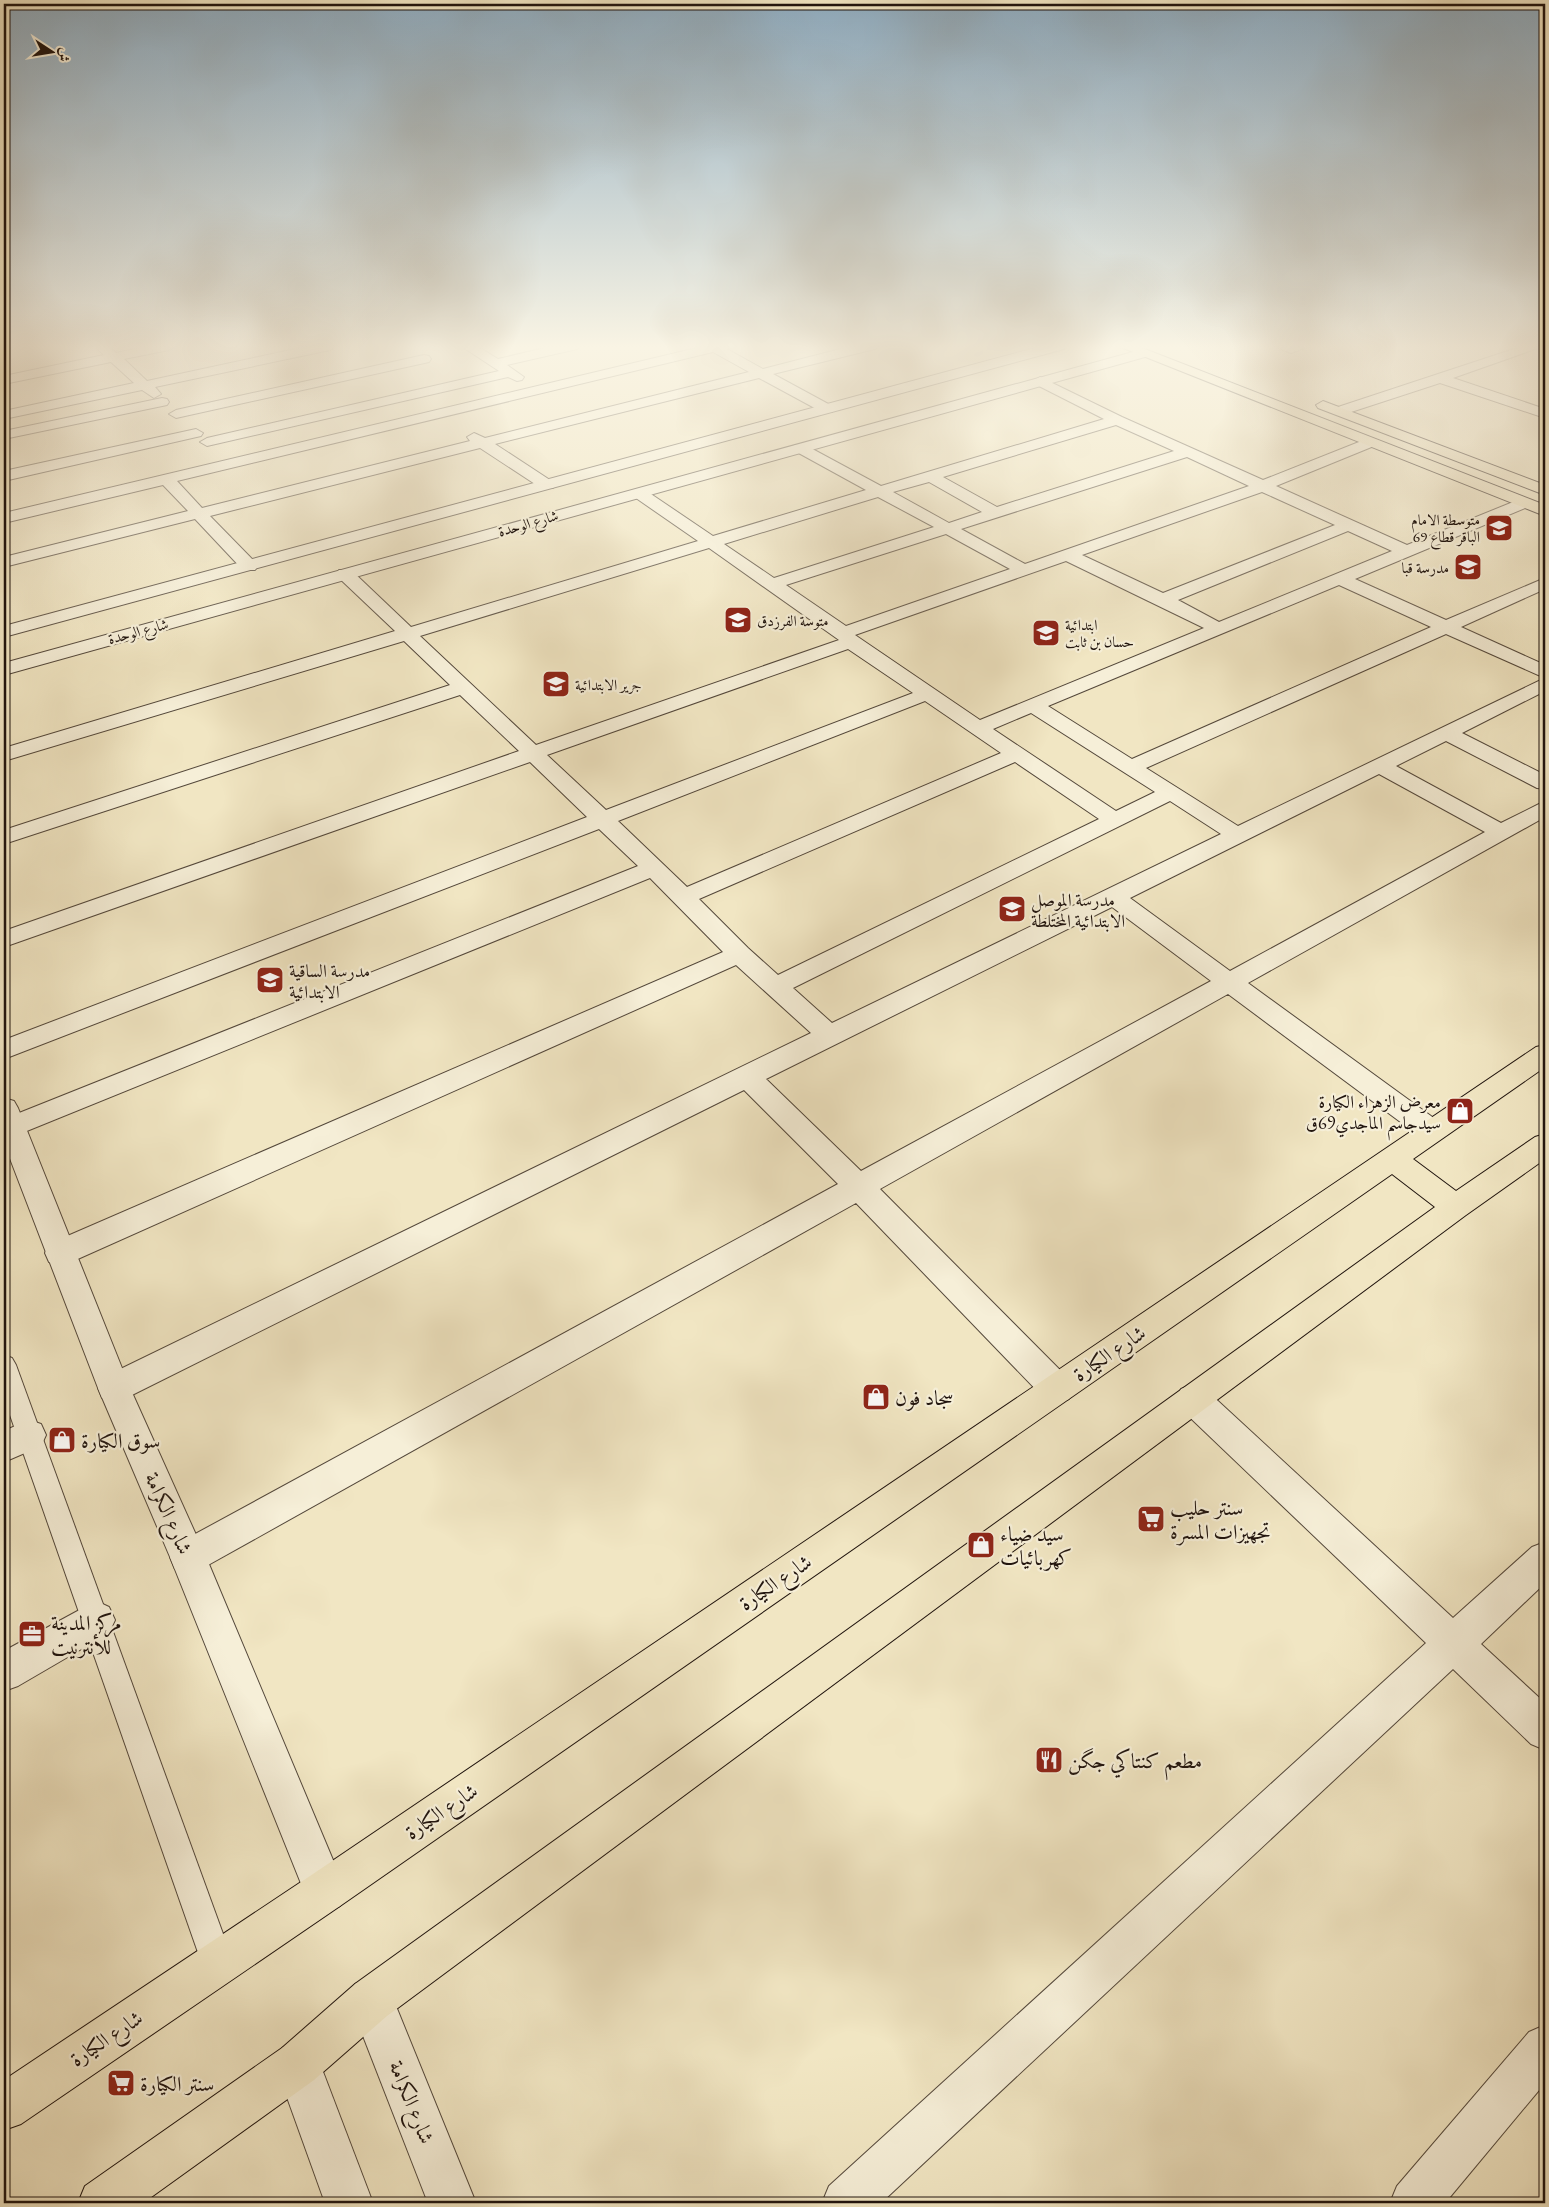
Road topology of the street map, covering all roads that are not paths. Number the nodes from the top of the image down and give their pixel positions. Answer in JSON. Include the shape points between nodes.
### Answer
{"nodes":[{"id":1,"x":141,"y":449,"type":"edge"},
{"id":2,"x":215,"y":449,"type":"edge"},
{"id":3,"x":293,"y":449,"type":"edge"},
{"id":4,"x":460,"y":449,"type":"edge"},
{"id":5,"x":493,"y":449,"type":"edge"},
{"id":6,"x":680,"y":449,"type":"edge"},
{"id":7,"x":796,"y":449,"type":"edge"},
{"id":8,"x":802,"y":449,"type":"edge"},
{"id":9,"x":1020,"y":449,"type":"edge"},
{"id":10,"x":1181,"y":449,"type":"edge"},
{"id":11,"x":1354,"y":449,"type":"edge"},
{"id":12,"x":1384,"y":449,"type":"edge"},
{"id":13,"x":1439,"y":449,"type":"edge"},
{"id":14,"x":1188,"y":452,"type":"junction"},
{"id":15,"x":231,"y":464,"type":"junction"},
{"id":16,"x":4,"y":476,"type":"edge"},
{"id":17,"x":930,"y":476,"type":"junction"},
{"id":18,"x":166,"y":479,"type":"junction"},
{"id":19,"x":547,"y":485,"type":"junction"},
{"id":20,"x":1263,"y":486,"type":"junction"},
{"id":21,"x":1545,"y":490,"type":"edge"},
{"id":22,"x":879,"y":491,"type":"junction"},
{"id":23,"x":639,"y":492,"type":"junction"},
{"id":24,"x":505,"y":496,"type":"junction"},
{"id":25,"x":1524,"y":503,"type":"junction"},
{"id":26,"x":1545,"y":511,"type":"edge"},
{"id":27,"x":996,"y":513,"type":"junction"},
{"id":28,"x":199,"y":514,"type":"junction"},
{"id":29,"x":4,"y":518,"type":"edge"},
{"id":30,"x":533,"y":522,"type":"junction"},
{"id":31,"x":1349,"y":525,"type":"junction"},
{"id":32,"x":948,"y":528,"type":"junction"},
{"id":33,"x":711,"y":542,"type":"junction"},
{"id":34,"x":1406,"y":551,"type":"junction"},
{"id":35,"x":1067,"y":555,"type":"junction"},
{"id":36,"x":4,"y":562,"type":"edge"},
{"id":37,"x":249,"y":566,"type":"junction"},
{"id":38,"x":1024,"y":570,"type":"junction"},
{"id":39,"x":345,"y":574,"type":"junction"},
{"id":40,"x":1340,"y":579,"type":"junction"},
{"id":41,"x":1545,"y":583,"type":"edge"},
{"id":42,"x":772,"y":584,"type":"junction"},
{"id":43,"x":1163,"y":600,"type":"junction"},
{"id":44,"x":1446,"y":627,"type":"junction"},
{"id":45,"x":1219,"y":630,"type":"junction"},
{"id":46,"x":4,"y":632,"type":"edge"},
{"id":47,"x":408,"y":634,"type":"junction"},
{"id":48,"x":847,"y":638,"type":"junction"},
{"id":49,"x":4,"y":669,"type":"edge"},
{"id":50,"x":1545,"y":672,"type":"edge"},
{"id":51,"x":1545,"y":684,"type":"edge"},
{"id":52,"x":464,"y":687,"type":"junction"},
{"id":53,"x":927,"y":694,"type":"junction"},
{"id":54,"x":1033,"y":706,"type":"junction"},
{"id":55,"x":978,"y":728,"type":"junction"},
{"id":56,"x":1446,"y":733,"type":"junction"},
{"id":57,"x":533,"y":753,"type":"junction"},
{"id":58,"x":1016,"y":754,"type":"junction"},
{"id":59,"x":4,"y":755,"type":"edge"},
{"id":60,"x":1380,"y":766,"type":"junction"},
{"id":61,"x":1131,"y":767,"type":"junction"},
{"id":62,"x":1545,"y":783,"type":"edge"},
{"id":63,"x":1172,"y":792,"type":"junction"},
{"id":64,"x":1545,"y":808,"type":"edge"},
{"id":65,"x":602,"y":819,"type":"junction"},
{"id":66,"x":1114,"y":819,"type":"junction"},
{"id":67,"x":1501,"y":832,"type":"junction"},
{"id":68,"x":1238,"y":835,"type":"junction"},
{"id":69,"x":4,"y":837,"type":"edge"},
{"id":70,"x":653,"y":868,"type":"junction"},
{"id":71,"x":684,"y":897,"type":"junction"},
{"id":72,"x":1113,"y":897,"type":"junction"},
{"id":73,"x":4,"y":939,"type":"edge"},
{"id":74,"x":739,"y":954,"type":"junction"},
{"id":75,"x":1229,"y":982,"type":"junction"},
{"id":76,"x":777,"y":986,"type":"junction"},
{"id":77,"x":830,"y":1036,"type":"junction"},
{"id":78,"x":4,"y":1050,"type":"edge"},
{"id":79,"x":1545,"y":1054,"type":"edge"},
{"id":80,"x":748,"y":1077,"type":"junction"},
{"id":81,"x":8,"y":1118,"type":"edge"},
{"id":82,"x":1432,"y":1131,"type":"junction"},
{"id":83,"x":1545,"y":1146,"type":"edge"},
{"id":84,"x":1392,"y":1159,"type":"junction"},
{"id":85,"x":860,"y":1187,"type":"junction"},
{"id":86,"x":1456,"y":1207,"type":"junction"},
{"id":87,"x":60,"y":1252,"type":"junction"},
{"id":88,"x":4,"y":1365,"type":"edge"},
{"id":89,"x":114,"y":1388,"type":"junction"},
{"id":90,"x":1057,"y":1389,"type":"junction"},
{"id":91,"x":1193,"y":1399,"type":"junction"},
{"id":92,"x":16,"y":1441,"type":"edge"},
{"id":93,"x":188,"y":1557,"type":"junction"},
{"id":94,"x":1545,"y":1559,"type":"edge"},
{"id":95,"x":96,"y":1620,"type":"junction"},
{"id":96,"x":1453,"y":1643,"type":"junction"},
{"id":97,"x":4,"y":1672,"type":"edge"},
{"id":98,"x":1545,"y":1730,"type":"edge"},
{"id":99,"x":325,"y":1890,"type":"junction"},
{"id":100,"x":218,"y":1964,"type":"junction"},
{"id":101,"x":372,"y":2000,"type":"junction"},
{"id":102,"x":1545,"y":2048,"type":"edge"},
{"id":103,"x":298,"y":2064,"type":"junction"},
{"id":104,"x":4,"y":2107,"type":"edge"},
{"id":105,"x":102,"y":2203,"type":"edge"},
{"id":106,"x":348,"y":2203,"type":"edge"},
{"id":107,"x":452,"y":2203,"type":"edge"},
{"id":108,"x":846,"y":2203,"type":"edge"},
{"id":109,"x":1414,"y":2203,"type":"edge"}],
"edges":[{"from":1,"to":16,"type":"street"},
{"from":2,"to":15,"type":"street"},
{"from":3,"to":15,"type":"street"},
{"from":4,"to":28,"type":"street"},
{"from":5,"to":19,"type":"street"},
{"from":6,"to":19,"type":"street","name":"شارع الوحدة"},
{"from":7,"to":23,"type":"street","name":"شارع الوحدة"},
{"from":8,"to":22,"type":"street"},
{"from":9,"to":17,"type":"street"},
{"from":10,"to":14,"type":"street"},
{"from":11,"to":20,"type":"street"},
{"from":12,"to":25,"type":"main road"},
{"from":13,"to":21,"type":"main road"},
{"from":14,"to":20,"type":"street"},
{"from":14,"to":27,"type":"street"},
{"from":15,"to":18,"type":"street"},
{"from":17,"to":22,"type":"street"},
{"from":17,"to":27,"type":"street"},
{"from":18,"to":28,"type":"street"},
{"from":18,"to":29,"type":"street"},
{"from":19,"to":24,"type":"street","name":"شارع الوحدة"},
{"from":20,"to":31,"type":"street"},
{"from":20,"to":35,"type":"street"},
{"from":22,"to":32,"type":"street"},
{"from":22,"to":33,"type":"street"},
{"from":23,"to":30,"type":"street","name":"شارع الوحدة"},
{"from":23,"to":33,"type":"street"},
{"from":24,"to":30,"type":"street"},
{"from":24,"to":37,"type":"street","name":"شارع الوحدة"},
{"from":25,"to":26,"type":"main road"},
{"from":25,"to":34,"type":"street"},
{"from":27,"to":32,"type":"street"},
{"from":28,"to":36,"type":"street"},
{"from":28,"to":37,"type":"street"},
{"from":30,"to":39,"type":"street","name":"شارع الوحدة"},
{"from":31,"to":34,"type":"street"},
{"from":31,"to":43,"type":"street"},
{"from":32,"to":38,"type":"street"},
{"from":32,"to":42,"type":"street"},
{"from":33,"to":42,"type":"street"},
{"from":33,"to":47,"type":"street"},
{"from":34,"to":40,"type":"street"},
{"from":35,"to":38,"type":"street"},
{"from":35,"to":43,"type":"street"},
{"from":37,"to":46,"type":"street","name":"شارع الوحدة"},
{"from":38,"to":48,"type":"street"},
{"from":39,"to":47,"type":"street"},
{"from":39,"to":49,"type":"street","name":"شارع الوحدة"},
{"from":40,"to":44,"type":"street"},
{"from":40,"to":45,"type":"street"},
{"from":41,"to":44,"type":"street"},
{"from":42,"to":48,"type":"street"},
{"from":43,"to":45,"type":"street"},
{"from":44,"to":50,"type":"street"},
{"from":44,"to":61,"type":"street"},
{"from":45,"to":54,"type":"street"},
{"from":47,"to":52,"type":"street"},
{"from":47,"to":59,"type":"street"},
{"from":48,"to":53,"type":"street"},
{"from":48,"to":57,"type":"street"},
{"from":51,"to":56,"type":"street"},
{"from":52,"to":57,"type":"street"},
{"from":52,"to":69,"type":"street"},
{"from":53,"to":55,"type":"street"},
{"from":53,"to":65,"type":"street"},
{"from":54,"to":55,"type":"street"},
{"from":54,"to":61,"type":"street"},
{"from":55,"to":58,"type":"street"},
{"from":56,"to":60,"type":"street"},
{"from":56,"to":62,"type":"street"},
{"from":57,"to":65,"type":"street"},
{"from":57,"to":73,"type":"street"},
{"from":58,"to":66,"type":"street"},
{"from":58,"to":71,"type":"street"},
{"from":60,"to":67,"type":"street"},
{"from":60,"to":68,"type":"street"},
{"from":61,"to":63,"type":"street"},
{"from":63,"to":66,"type":"street"},
{"from":63,"to":68,"type":"street"},
{"from":64,"to":67,"type":"street"},
{"from":65,"to":70,"type":"street"},
{"from":65,"to":78,"type":"street"},
{"from":66,"to":76,"type":"street"},
{"from":67,"to":75,"type":"street"},
{"from":68,"to":72,"type":"street"},
{"from":70,"to":71,"type":"street"},
{"from":70,"to":81,"type":"street"},
{"from":71,"to":74,"type":"street"},
{"from":72,"to":75,"type":"street"},
{"from":72,"to":77,"type":"street"},
{"from":74,"to":76,"type":"street"},
{"from":74,"to":87,"type":"street"},
{"from":75,"to":82,"type":"street"},
{"from":75,"to":85,"type":"street"},
{"from":76,"to":77,"type":"street"},
{"from":77,"to":80,"type":"street"},
{"from":79,"to":82,"type":"main road","name":"شارع الكيارة"},
{"from":80,"to":85,"type":"street"},
{"from":80,"to":89,"type":"street"},
{"from":81,"to":87,"type":"street","name":"شارع الكرامة"},
{"from":82,"to":84,"type":"main road","name":"شارع الكيارة"},
{"from":83,"to":86,"type":"main road"},
{"from":84,"to":86,"type":"main road"},
{"from":84,"to":90,"type":"main road","name":"شارع الكيارة"},
{"from":85,"to":90,"type":"street"},
{"from":85,"to":93,"type":"street"},
{"from":86,"to":91,"type":"main road"},
{"from":87,"to":89,"type":"street","name":"شارع الكرامة"},
{"from":88,"to":92,"type":"street"},
{"from":89,"to":93,"type":"street","name":"شارع الكرامة"},
{"from":90,"to":99,"type":"main road","name":"شارع الكيارة"},
{"from":91,"to":96,"type":"street"},
{"from":91,"to":101,"type":"main road"},
{"from":92,"to":95,"type":"street"},
{"from":93,"to":99,"type":"street","name":"شارع الكرامة"},
{"from":94,"to":96,"type":"street"},
{"from":95,"to":97,"type":"street"},
{"from":95,"to":100,"type":"street"},
{"from":96,"to":98,"type":"street"},
{"from":96,"to":108,"type":"street"},
{"from":99,"to":100,"type":"main road","name":"شارع الكيارة"},
{"from":100,"to":104,"type":"main road","name":"شارع الكيارة"},
{"from":101,"to":103,"type":"main road"},
{"from":101,"to":107,"type":"street","name":"شارع الكرامة"},
{"from":102,"to":109,"type":"street"},
{"from":103,"to":105,"type":"main road"},
{"from":103,"to":106,"type":"street"}]}
